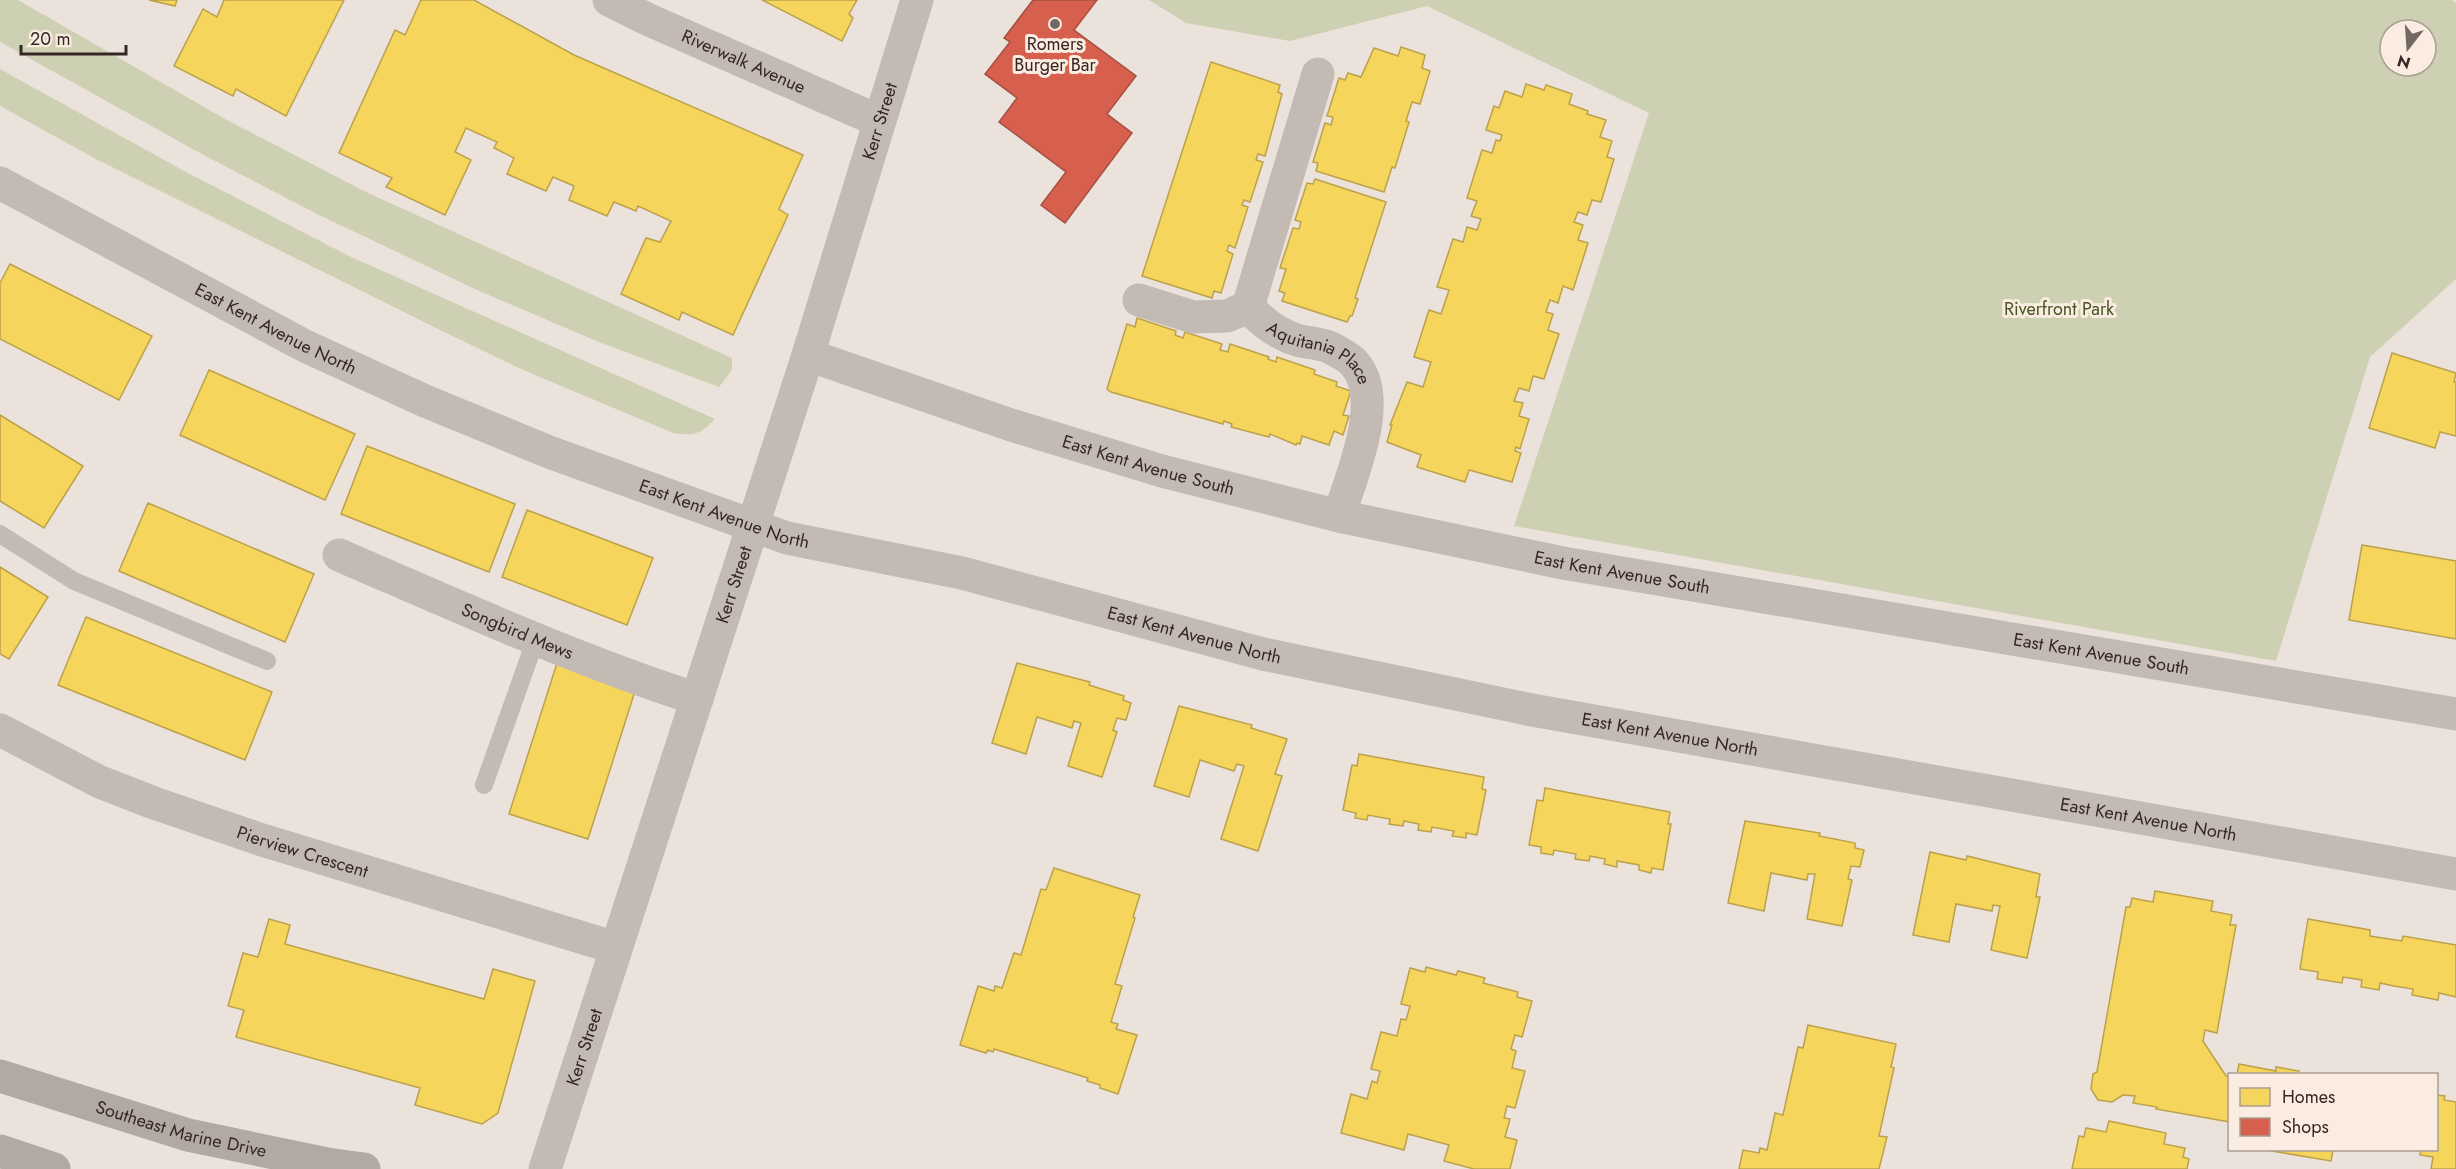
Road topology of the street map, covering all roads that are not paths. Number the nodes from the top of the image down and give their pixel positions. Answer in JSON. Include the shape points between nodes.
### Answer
{"nodes":[{"id":1,"x":609,"y":0,"type":"edge"},
{"id":2,"x":917,"y":0,"type":"edge"},
{"id":3,"x":1318,"y":74,"type":"dead end"},
{"id":4,"x":879,"y":121,"type":"junction"},
{"id":5,"x":0,"y":183,"type":"edge"},
{"id":6,"x":1139,"y":300,"type":"dead end"},
{"id":7,"x":1248,"y":306,"type":"junction"},
{"id":8,"x":808,"y":355,"type":"junction"},
{"id":9,"x":1339,"y":516,"type":"junction"},
{"id":10,"x":753,"y":526,"type":"junction"},
{"id":11,"x":0,"y":534,"type":"edge"},
{"id":12,"x":339,"y":555,"type":"dead end"},
{"id":13,"x":535,"y":641,"type":"junction"},
{"id":14,"x":267,"y":661,"type":"dead end"},
{"id":15,"x":697,"y":699,"type":"junction"},
{"id":16,"x":2456,"y":714,"type":"edge"},
{"id":17,"x":0,"y":730,"type":"edge"},
{"id":18,"x":484,"y":785,"type":"dead end"},
{"id":19,"x":2456,"y":874,"type":"edge"},
{"id":20,"x":616,"y":948,"type":"junction"},
{"id":21,"x":0,"y":1076,"type":"edge"},
{"id":22,"x":0,"y":1151,"type":"edge"},
{"id":23,"x":54,"y":1169,"type":"edge"},
{"id":24,"x":364,"y":1169,"type":"edge"},
{"id":25,"x":545,"y":1169,"type":"edge"}],
"edges":[{"from":1,"to":4,"type":"street","name":"Riverwalk Avenue"},
{"from":2,"to":4,"type":"street","name":"Kerr Street"},
{"from":3,"to":7,"type":"street","name":"Aquitania Place"},
{"from":4,"to":8,"type":"street","name":"Kerr Street"},
{"from":5,"to":10,"type":"street","name":"East Kent Avenue North","via":[[305,346],[425,401],[549,452]]},
{"from":6,"to":7,"type":"street","name":"Aquitania Place","via":[[1193,316],[1227,316]]},
{"from":7,"to":9,"type":"street","name":"Aquitania Place","via":[[1264,324],[1295,340],[1328,346],[1353,362],[1365,384],[1368,408],[1363,438]]},
{"from":8,"to":9,"type":"street","name":"East Kent Avenue South","via":[[1011,425],[1152,468]]},
{"from":8,"to":10,"type":"street","name":"Kerr Street"},
{"from":9,"to":16,"type":"street","name":"East Kent Avenue South","via":[[1563,563]]},
{"from":10,"to":15,"type":"street","name":"Kerr Street"},
{"from":10,"to":19,"type":"street","name":"East Kent Avenue North","via":[[812,545],[962,573],[1198,638],[1402,684]]},
{"from":11,"to":14,"type":"lane","via":[[74,581]]},
{"from":12,"to":13,"type":"street","name":"Songbird Mews"},
{"from":13,"to":15,"type":"street","name":"Songbird Mews"},
{"from":13,"to":18,"type":"lane"},
{"from":15,"to":20,"type":"street","name":"Kerr Street"},
{"from":17,"to":20,"type":"street","name":"Pierview Crescent","via":[[100,782],[154,803]]},
{"from":20,"to":25,"type":"street","name":"Kerr Street"},
{"from":21,"to":24,"type":"main road","name":"Southeast Marine Drive","via":[[188,1135]]},
{"from":22,"to":23,"type":"main road"}]}
